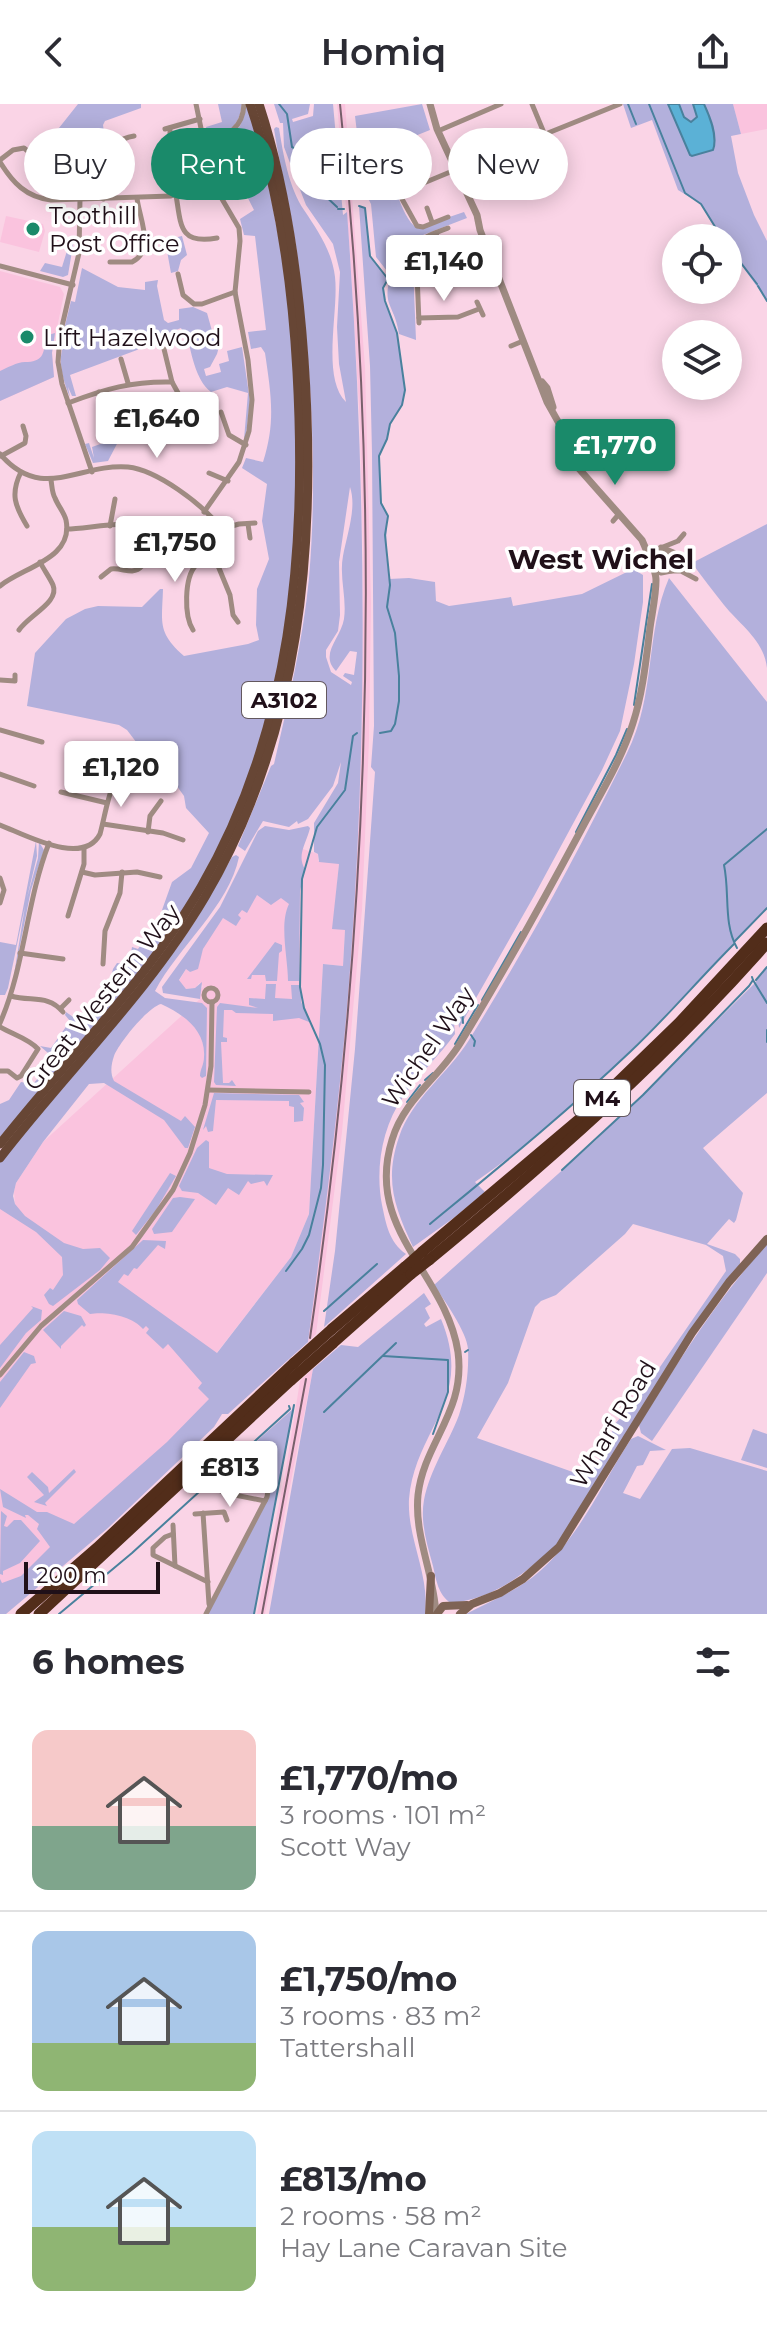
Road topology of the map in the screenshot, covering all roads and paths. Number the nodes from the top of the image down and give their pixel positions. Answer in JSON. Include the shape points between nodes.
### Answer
{"nodes":[{"id":1,"x":196,"y":104,"type":"edge"},
{"id":2,"x":244,"y":104,"type":"edge"},
{"id":3,"x":250,"y":104,"type":"edge"},
{"id":4,"x":259,"y":104,"type":"edge"},
{"id":5,"x":430,"y":104,"type":"edge"},
{"id":6,"x":501,"y":104,"type":"edge"},
{"id":7,"x":532,"y":104,"type":"edge"},
{"id":8,"x":620,"y":106,"type":"edge"},
{"id":9,"x":200,"y":119,"type":"junction"},
{"id":10,"x":168,"y":128,"type":"edge"},
{"id":11,"x":202,"y":128,"type":"edge"},
{"id":12,"x":235,"y":128,"type":"edge"},
{"id":13,"x":542,"y":128,"type":"edge"},
{"id":14,"x":558,"y":128,"type":"edge"},
{"id":15,"x":438,"y":131,"type":"junction"},
{"id":16,"x":24,"y":148,"type":"edge"},
{"id":17,"x":448,"y":154,"type":"edge"},
{"id":18,"x":0,"y":161,"type":"edge"},
{"id":19,"x":24,"y":190,"type":"edge"},
{"id":20,"x":151,"y":197,"type":"edge"},
{"id":21,"x":137,"y":198,"type":"joint"},
{"id":22,"x":80,"y":200,"type":"edge"},
{"id":23,"x":177,"y":200,"type":"edge"},
{"id":24,"x":223,"y":200,"type":"edge"},
{"id":25,"x":402,"y":200,"type":"edge"},
{"id":26,"x":468,"y":200,"type":"edge"},
{"id":27,"x":427,"y":208,"type":"dead end"},
{"id":28,"x":448,"y":217,"type":"dead end"},
{"id":29,"x":432,"y":222,"type":"junction"},
{"id":30,"x":448,"y":228,"type":"dead end"},
{"id":31,"x":436,"y":233,"type":"junction"},
{"id":32,"x":438,"y":241,"type":"dead end"},
{"id":33,"x":212,"y":247,"type":"dead end"},
{"id":34,"x":491,"y":256,"type":"junction"},
{"id":35,"x":114,"y":260,"type":"dead end"},
{"id":36,"x":0,"y":266,"type":"edge"},
{"id":37,"x":178,"y":274,"type":"dead end"},
{"id":38,"x":417,"y":274,"type":"junction"},
{"id":39,"x":73,"y":285,"type":"junction"},
{"id":40,"x":235,"y":292,"type":"junction"},
{"id":41,"x":477,"y":302,"type":"dead end"},
{"id":42,"x":524,"y":341,"type":"junction"},
{"id":43,"x":511,"y":346,"type":"dead end"},
{"id":44,"x":164,"y":349,"type":"dead end"},
{"id":45,"x":121,"y":359,"type":"dead end"},
{"id":46,"x":172,"y":382,"type":"junction"},
{"id":47,"x":128,"y":383,"type":"junction"},
{"id":48,"x":99,"y":392,"type":"junction"},
{"id":49,"x":68,"y":403,"type":"junction"},
{"id":50,"x":181,"y":404,"type":"dead end"},
{"id":51,"x":221,"y":412,"type":"dead end"},
{"id":52,"x":23,"y":426,"type":"dead end"},
{"id":53,"x":175,"y":436,"type":"dead end"},
{"id":54,"x":246,"y":445,"type":"junction"},
{"id":55,"x":1,"y":455,"type":"edge"},
{"id":56,"x":21,"y":472,"type":"junction"},
{"id":57,"x":92,"y":472,"type":"junction"},
{"id":58,"x":209,"y":473,"type":"dead end"},
{"id":59,"x":51,"y":480,"type":"junction"},
{"id":60,"x":228,"y":481,"type":"junction"},
{"id":61,"x":115,"y":499,"type":"dead end"},
{"id":62,"x":619,"y":499,"type":"dead end"},
{"id":63,"x":612,"y":507,"type":"junction"},
{"id":64,"x":204,"y":512,"type":"junction"},
{"id":65,"x":27,"y":526,"type":"dead end"},
{"id":66,"x":110,"y":526,"type":"junction"},
{"id":67,"x":67,"y":529,"type":"junction"},
{"id":68,"x":221,"y":529,"type":"junction"},
{"id":69,"x":684,"y":534,"type":"dead end"},
{"id":70,"x":250,"y":538,"type":"dead end"},
{"id":71,"x":642,"y":540,"type":"junction"},
{"id":72,"x":678,"y":541,"type":"junction"},
{"id":73,"x":662,"y":548,"type":"junction"},
{"id":74,"x":214,"y":556,"type":"junction"},
{"id":75,"x":675,"y":558,"type":"junction"},
{"id":76,"x":40,"y":562,"type":"junction"},
{"id":77,"x":652,"y":564,"type":"junction"},
{"id":78,"x":681,"y":571,"type":"junction"},
{"id":79,"x":666,"y":572,"type":"junction"},
{"id":80,"x":104,"y":576,"type":"dead end"},
{"id":81,"x":696,"y":579,"type":"dead end"},
{"id":82,"x":1,"y":584,"type":"edge"},
{"id":83,"x":656,"y":585,"type":"junction"},
{"id":84,"x":234,"y":620,"type":"dead end"},
{"id":85,"x":22,"y":628,"type":"dead end"},
{"id":86,"x":190,"y":628,"type":"dead end"},
{"id":87,"x":15,"y":675,"type":"dead end"},
{"id":88,"x":0,"y":680,"type":"edge"},
{"id":89,"x":0,"y":730,"type":"edge"},
{"id":90,"x":42,"y":742,"type":"dead end"},
{"id":91,"x":80,"y":750,"type":"dead end"},
{"id":92,"x":0,"y":774,"type":"edge"},
{"id":93,"x":34,"y":786,"type":"dead end"},
{"id":94,"x":61,"y":792,"type":"dead end"},
{"id":95,"x":161,"y":801,"type":"dead end"},
{"id":96,"x":107,"y":803,"type":"junction"},
{"id":97,"x":103,"y":824,"type":"junction"},
{"id":98,"x":0,"y":825,"type":"edge"},
{"id":99,"x":148,"y":832,"type":"junction"},
{"id":100,"x":183,"y":840,"type":"dead end"},
{"id":101,"x":49,"y":843,"type":"junction"},
{"id":102,"x":84,"y":848,"type":"junction"},
{"id":103,"x":82,"y":872,"type":"junction"},
{"id":104,"x":122,"y":872,"type":"junction"},
{"id":105,"x":160,"y":877,"type":"dead end"},
{"id":106,"x":0,"y":878,"type":"edge"},
{"id":107,"x":0,"y":903,"type":"edge"},
{"id":108,"x":68,"y":916,"type":"dead end"},
{"id":109,"x":767,"y":928,"type":"edge"},
{"id":110,"x":767,"y":943,"type":"edge"},
{"id":111,"x":20,"y":953,"type":"junction"},
{"id":112,"x":63,"y":959,"type":"dead end"},
{"id":113,"x":103,"y":964,"type":"dead end"},
{"id":114,"x":11,"y":996,"type":"junction"},
{"id":115,"x":69,"y":1000,"type":"dead end"},
{"id":116,"x":212,"y":1002,"type":"dead end"},
{"id":117,"x":0,"y":1025,"type":"edge"},
{"id":118,"x":0,"y":1071,"type":"edge"},
{"id":119,"x":294,"y":1080,"type":"dead end"},
{"id":120,"x":208,"y":1090,"type":"junction"},
{"id":121,"x":294,"y":1091,"type":"junction"},
{"id":122,"x":309,"y":1092,"type":"dead end"},
{"id":123,"x":0,"y":1144,"type":"edge"},
{"id":124,"x":0,"y":1158,"type":"edge"},
{"id":125,"x":767,"y":1239,"type":"edge"},
{"id":126,"x":426,"y":1256,"type":"junction"},
{"id":127,"x":408,"y":1270,"type":"junction"},
{"id":128,"x":0,"y":1375,"type":"edge"},
{"id":129,"x":240,"y":1466,"type":"dead end"},
{"id":130,"x":215,"y":1488,"type":"dead end"},
{"id":131,"x":265,"y":1501,"type":"junction"},
{"id":132,"x":203,"y":1513,"type":"junction"},
{"id":133,"x":195,"y":1514,"type":"dead end"},
{"id":134,"x":227,"y":1520,"type":"dead end"},
{"id":135,"x":173,"y":1525,"type":"dead end"},
{"id":136,"x":173,"y":1534,"type":"junction"},
{"id":137,"x":175,"y":1566,"type":"junction"},
{"id":138,"x":431,"y":1576,"type":"junction"},
{"id":139,"x":208,"y":1582,"type":"junction"},
{"id":140,"x":434,"y":1590,"type":"junction"},
{"id":141,"x":48,"y":1591,"type":"junction"},
{"id":142,"x":454,"y":1610,"type":"edge"},
{"id":143,"x":207,"y":1611,"type":"edge"},
{"id":144,"x":15,"y":1614,"type":"edge"},
{"id":145,"x":21,"y":1614,"type":"edge"},
{"id":146,"x":39,"y":1614,"type":"edge"},
{"id":147,"x":429,"y":1614,"type":"edge"},
{"id":148,"x":436,"y":1614,"type":"edge"}],
"edges":[{"from":1,"to":9,"type":"street"},
{"from":2,"to":12,"type":"street"},
{"from":3,"to":123,"type":"main road","name":"Great Western Way","number":"A3102","via":[[280,220],[299,408],[296,568],[279,689],[245,799],[186,913],[141,976]]},
{"from":4,"to":124,"type":"main road","name":"Great Western Way","number":"A3102","via":[[292,247],[307,412],[303,577],[282,709],[245,818],[198,909],[148,979]]},
{"from":5,"to":15,"type":"street"},
{"from":6,"to":15,"type":"street"},
{"from":7,"to":13,"type":"street"},
{"from":8,"to":14,"type":"street"},
{"from":9,"to":10,"type":"street"},
{"from":9,"to":11,"type":"street"},
{"from":15,"to":17,"type":"street"},
{"from":16,"to":18,"type":"street"},
{"from":18,"to":19,"type":"street"},
{"from":20,"to":21,"type":"street"},
{"from":21,"to":35,"type":"street","via":[[145,248],[135,261]]},
{"from":22,"to":39,"type":"street"},
{"from":23,"to":33,"type":"street","via":[[186,235],[198,241],[214,238]]},
{"from":24,"to":40,"type":"street","via":[[239,228]]},
{"from":25,"to":29,"type":"street","via":[[415,225]]},
{"from":26,"to":34,"type":"street"},
{"from":27,"to":29,"type":"street"},
{"from":28,"to":29,"type":"street"},
{"from":30,"to":31,"type":"street"},
{"from":31,"to":32,"type":"street"},
{"from":31,"to":38,"type":"street","via":[[418,244]]},
{"from":34,"to":38,"type":"street","via":[[451,271]]},
{"from":34,"to":42,"type":"street"},
{"from":36,"to":39,"type":"street"},
{"from":37,"to":40,"type":"street","via":[[184,297],[196,305]]},
{"from":38,"to":41,"type":"street","via":[[419,321],[481,312]]},
{"from":39,"to":49,"type":"street","via":[[58,351]]},
{"from":40,"to":54,"type":"street","via":[[252,400]]},
{"from":42,"to":43,"type":"street"},
{"from":42,"to":63,"type":"street","via":[[580,469]]},
{"from":44,"to":46,"type":"street"},
{"from":45,"to":47,"type":"street"},
{"from":46,"to":47,"type":"street"},
{"from":46,"to":50,"type":"street"},
{"from":47,"to":48,"type":"street"},
{"from":48,"to":49,"type":"street"},
{"from":48,"to":53,"type":"street","via":[[114,419]]},
{"from":49,"to":57,"type":"street"},
{"from":51,"to":54,"type":"street","via":[[229,435]]},
{"from":52,"to":55,"type":"street","via":[[25,443]]},
{"from":54,"to":60,"type":"street"},
{"from":55,"to":56,"type":"street"},
{"from":56,"to":59,"type":"street"},
{"from":56,"to":65,"type":"street","via":[[14,498]]},
{"from":57,"to":59,"type":"street"},
{"from":57,"to":64,"type":"street","via":[[117,467],[147,471]]},
{"from":58,"to":60,"type":"street"},
{"from":59,"to":67,"type":"street"},
{"from":60,"to":64,"type":"street"},
{"from":61,"to":66,"type":"street"},
{"from":62,"to":63,"type":"street"},
{"from":63,"to":71,"type":"street","via":[[616,518]]},
{"from":64,"to":68,"type":"street"},
{"from":66,"to":67,"type":"street"},
{"from":66,"to":80,"type":"street","via":[[130,523],[143,528],[145,559],[136,570],[114,568]]},
{"from":67,"to":76,"type":"street","via":[[60,549]]},
{"from":68,"to":70,"type":"street","via":[[252,523]]},
{"from":68,"to":74,"type":"street"},
{"from":69,"to":72,"type":"street"},
{"from":71,"to":73,"type":"street"},
{"from":71,"to":77,"type":"street","name":"Wichel Way"},
{"from":72,"to":73,"type":"street"},
{"from":72,"to":75,"type":"street"},
{"from":73,"to":75,"type":"street","via":[[670,549]]},
{"from":73,"to":77,"type":"street","via":[[653,552]]},
{"from":74,"to":84,"type":"street"},
{"from":74,"to":86,"type":"street","via":[[191,573],[186,606]]},
{"from":75,"to":78,"type":"street"},
{"from":75,"to":79,"type":"street"},
{"from":76,"to":82,"type":"street"},
{"from":76,"to":85,"type":"street","via":[[53,597]]},
{"from":77,"to":79,"type":"street"},
{"from":77,"to":83,"type":"street","name":"Wichel Way"},
{"from":78,"to":79,"type":"street"},
{"from":78,"to":81,"type":"street"},
{"from":79,"to":83,"type":"street","name":"Wichel Way"},
{"from":83,"to":138,"type":"street","name":"Wichel Way","via":[[641,694],[620,757],[495,984],[453,1055],[406,1110],[389,1149],[389,1207],[447,1317],[458,1352],[456,1398],[419,1492],[418,1523]]},
{"from":87,"to":88,"type":"street","via":[[15,681]]},
{"from":89,"to":90,"type":"street"},
{"from":91,"to":96,"type":"street","via":[[104,752],[116,765]]},
{"from":92,"to":93,"type":"street"},
{"from":94,"to":96,"type":"street"},
{"from":95,"to":99,"type":"street","via":[[153,805]]},
{"from":96,"to":97,"type":"street"},
{"from":97,"to":99,"type":"street"},
{"from":97,"to":102,"type":"street","via":[[98,838]]},
{"from":98,"to":101,"type":"street"},
{"from":99,"to":100,"type":"street"},
{"from":101,"to":102,"type":"street"},
{"from":101,"to":111,"type":"street"},
{"from":102,"to":103,"type":"street"},
{"from":103,"to":104,"type":"street"},
{"from":103,"to":108,"type":"street"},
{"from":104,"to":105,"type":"street"},
{"from":104,"to":113,"type":"street","via":[[106,929]]},
{"from":106,"to":107,"type":"street"},
{"from":109,"to":126,"type":"highway","number":"M4","via":[[582,1117]]},
{"from":110,"to":126,"type":"highway","number":"M4","via":[[588,1126]]},
{"from":111,"to":112,"type":"street"},
{"from":111,"to":114,"type":"street"},
{"from":114,"to":115,"type":"street","via":[[45,999],[62,1010]]},
{"from":114,"to":117,"type":"street"},
{"from":116,"to":120,"type":"street"},
{"from":117,"to":118,"type":"street","via":[[19,1039],[33,1040],[38,1049],[17,1080]]},
{"from":119,"to":121,"type":"street"},
{"from":120,"to":121,"type":"street"},
{"from":120,"to":128,"type":"street","via":[[184,1169],[152,1223],[36,1331]]},
{"from":121,"to":122,"type":"street"},
{"from":125,"to":142,"type":"main road","name":"Wharf Road","via":[[692,1333],[564,1541],[523,1579]]},
{"from":126,"to":127,"type":"highway","number":"M4","bridge":true},
{"from":127,"to":141,"type":"highway","number":"M4","bridge":true,"via":[[332,1329]]},
{"from":127,"to":146,"type":"highway","number":"M4","bridge":true},
{"from":129,"to":131,"type":"street","via":[[271,1472]]},
{"from":130,"to":131,"type":"street"},
{"from":131,"to":143,"type":"street"},
{"from":132,"to":133,"type":"street"},
{"from":132,"to":134,"type":"street","via":[[224,1512]]},
{"from":132,"to":139,"type":"street"},
{"from":135,"to":136,"type":"street"},
{"from":136,"to":137,"type":"street"},
{"from":136,"to":137,"type":"street","via":[[151,1553]]},
{"from":137,"to":139,"type":"street"},
{"from":138,"to":140,"type":"street","name":"Wichel Way"},
{"from":138,"to":147,"type":"main road"},
{"from":139,"to":143,"type":"street"},
{"from":140,"to":142,"type":"street","name":"Wichel Way"},
{"from":140,"to":148,"type":"street","name":"Wichel Way"},
{"from":141,"to":144,"type":"highway","number":"M4"},
{"from":141,"to":145,"type":"highway","number":"M4"},
{"from":142,"to":148,"type":"main road","via":[[440,1609]]}]}
